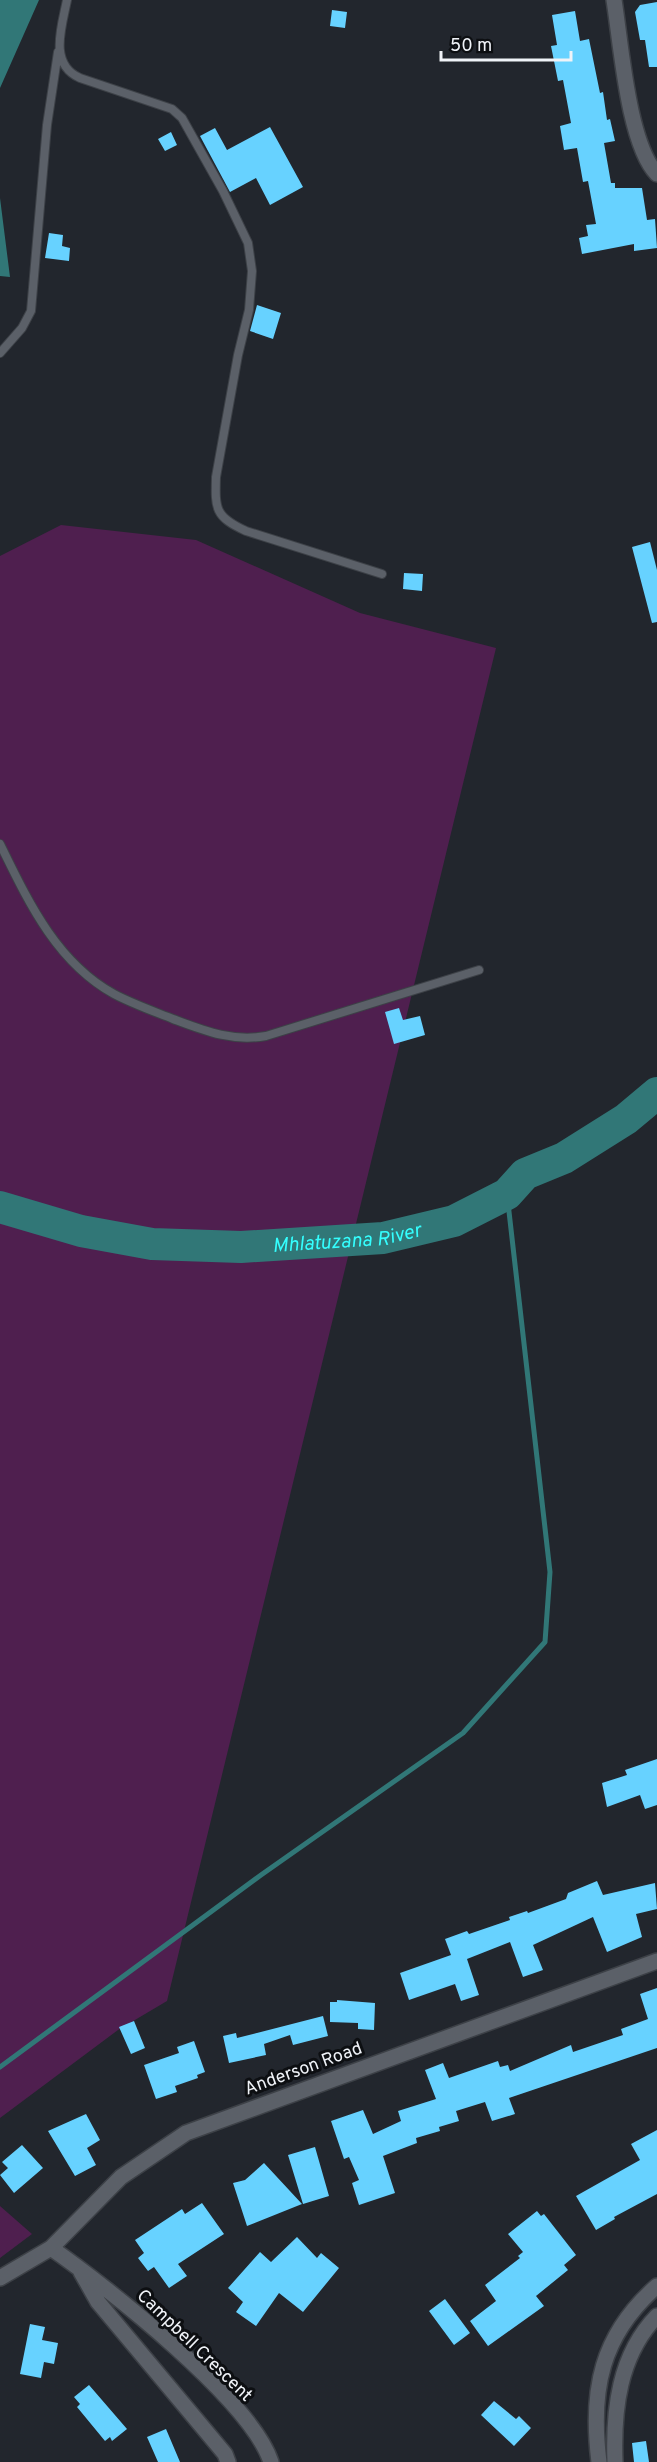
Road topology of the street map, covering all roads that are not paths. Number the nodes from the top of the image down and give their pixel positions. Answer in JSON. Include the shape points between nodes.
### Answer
{"nodes":[{"id":1,"x":67,"y":0,"type":"edge"},
{"id":2,"x":614,"y":0,"type":"edge"},
{"id":3,"x":59,"y":48,"type":"junction"},
{"id":4,"x":657,"y":174,"type":"edge"},
{"id":5,"x":0,"y":353,"type":"edge"},
{"id":6,"x":382,"y":574,"type":"dead end"},
{"id":7,"x":0,"y":844,"type":"edge"},
{"id":8,"x":479,"y":970,"type":"dead end"},
{"id":9,"x":657,"y":1961,"type":"edge"},
{"id":10,"x":51,"y":2248,"type":"junction"},
{"id":11,"x":78,"y":2267,"type":"junction"},
{"id":12,"x":0,"y":2278,"type":"edge"},
{"id":13,"x":657,"y":2286,"type":"edge"},
{"id":14,"x":657,"y":2316,"type":"edge"},
{"id":15,"x":228,"y":2462,"type":"edge"},
{"id":16,"x":271,"y":2462,"type":"edge"},
{"id":17,"x":599,"y":2462,"type":"edge"},
{"id":18,"x":615,"y":2462,"type":"edge"}],
"edges":[{"from":1,"to":3,"type":"lane"},
{"from":2,"to":4,"type":"street","via":[[639,139],[650,167]]},
{"from":3,"to":5,"type":"lane","via":[[47,125],[31,311]]},
{"from":3,"to":6,"type":"lane","via":[[71,74],[182,117],[248,243],[253,288],[216,477],[219,513],[226,522],[246,531]]},
{"from":7,"to":8,"type":"lane","via":[[29,903],[53,939],[91,978],[132,1003],[225,1038],[266,1036]]},
{"from":9,"to":10,"type":"street","name":"Anderson Road","via":[[186,2133],[121,2177]]},
{"from":10,"to":11,"type":"street","name":"Campbell Crescent"},
{"from":10,"to":12,"type":"street","name":"Anderson Road"},
{"from":11,"to":15,"type":"street","name":"Campbell Crescent","via":[[98,2302]]},
{"from":11,"to":16,"type":"street","name":"Campbell Crescent","via":[[173,2346],[224,2396],[254,2430]]},
{"from":13,"to":17,"type":"street","via":[[624,2319],[599,2378]]},
{"from":14,"to":18,"type":"street","via":[[642,2333],[621,2381],[614,2428]]}]}
